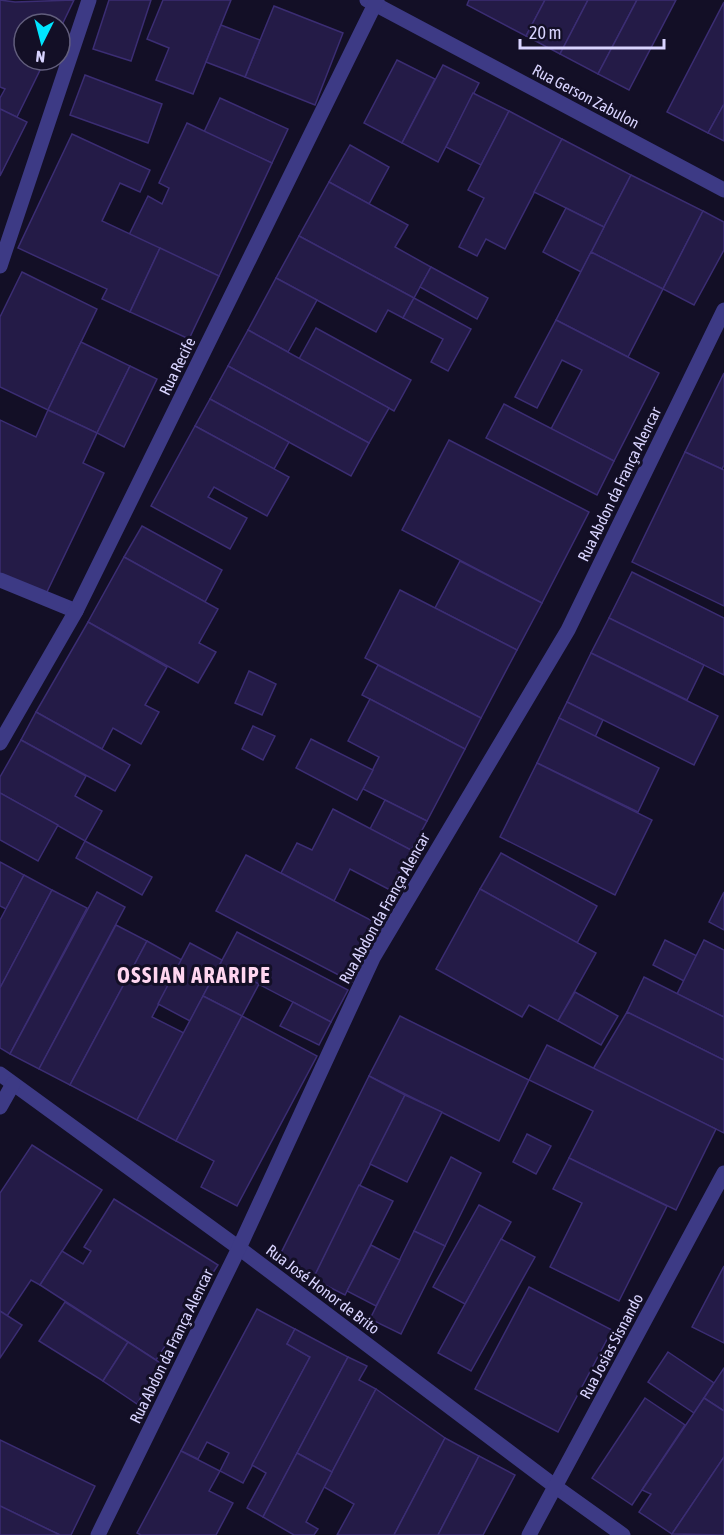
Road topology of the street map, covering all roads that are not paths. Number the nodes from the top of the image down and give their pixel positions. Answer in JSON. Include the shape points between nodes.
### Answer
{"nodes":[{"id":1,"x":89,"y":0,"type":"edge"},
{"id":2,"x":373,"y":1,"type":"edge"},
{"id":3,"x":724,"y":190,"type":"edge"},
{"id":4,"x":0,"y":266,"type":"edge"},
{"id":5,"x":724,"y":310,"type":"edge"},
{"id":6,"x":0,"y":580,"type":"edge"},
{"id":7,"x":76,"y":611,"type":"junction"},
{"id":8,"x":0,"y":743,"type":"edge"},
{"id":9,"x":0,"y":1074,"type":"edge"},
{"id":10,"x":13,"y":1084,"type":"junction"},
{"id":11,"x":0,"y":1107,"type":"edge"},
{"id":12,"x":724,"y":1173,"type":"edge"},
{"id":13,"x":239,"y":1248,"type":"junction"},
{"id":14,"x":556,"y":1487,"type":"junction"},
{"id":15,"x":98,"y":1535,"type":"edge"},
{"id":16,"x":529,"y":1535,"type":"edge"},
{"id":17,"x":623,"y":1535,"type":"edge"}],
"edges":[{"from":1,"to":4,"type":"street"},
{"from":2,"to":3,"type":"street","name":"Rua Gerson Zabulon"},
{"from":2,"to":7,"type":"street","name":"Rua Recife"},
{"from":5,"to":13,"type":"street","name":"Rua Abdon da França Alencar","via":[[568,630],[373,958]]},
{"from":6,"to":7,"type":"street"},
{"from":7,"to":8,"type":"street","name":"Rua Recife"},
{"from":9,"to":10,"type":"street","name":"Rua José Honor de Brito"},
{"from":10,"to":11,"type":"street"},
{"from":10,"to":13,"type":"street","name":"Rua José Honor de Brito"},
{"from":12,"to":14,"type":"street","name":"Rua Josias Sisnando"},
{"from":13,"to":14,"type":"street","name":"Rua José Honor de Brito"},
{"from":13,"to":15,"type":"street","name":"Rua Abdon da França Alencar"},
{"from":14,"to":16,"type":"street","name":"Rua Josias Sisnando"},
{"from":14,"to":17,"type":"street","name":"Rua José Honor de Brito"}]}
